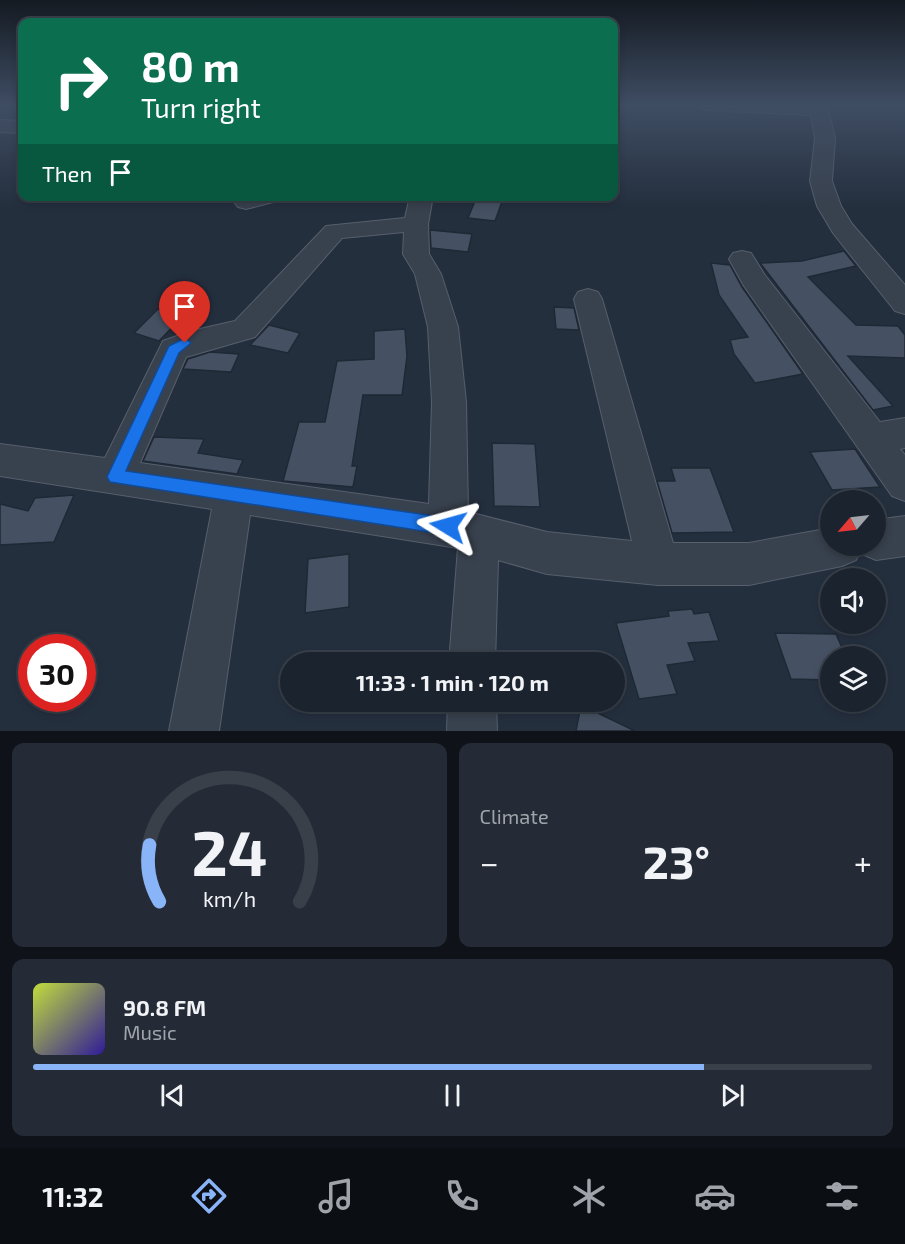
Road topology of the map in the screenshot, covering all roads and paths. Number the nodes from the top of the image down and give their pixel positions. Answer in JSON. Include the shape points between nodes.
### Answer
{"nodes":[{"id":1,"x":825,"y":139,"type":"edge"},
{"id":2,"x":250,"y":201,"type":"edge"},
{"id":3,"x":246,"y":202,"type":"dead end"},
{"id":4,"x":419,"y":210,"type":"edge"},
{"id":5,"x":742,"y":259,"type":"dead end"},
{"id":6,"x":588,"y":299,"type":"dead end"},
{"id":7,"x":905,"y":304,"type":"edge"},
{"id":8,"x":905,"y":433,"type":"edge"},
{"id":9,"x":871,"y":439,"type":"junction"},
{"id":10,"x":0,"y":460,"type":"edge"},
{"id":11,"x":115,"y":477,"type":"junction"},
{"id":12,"x":905,"y":484,"type":"edge"},
{"id":13,"x":234,"y":495,"type":"junction"},
{"id":14,"x":463,"y":531,"type":"junction"},
{"id":15,"x":905,"y":536,"type":"edge"},
{"id":16,"x":886,"y":539,"type":"edge"},
{"id":17,"x":820,"y":550,"type":"edge"},
{"id":18,"x":658,"y":564,"type":"junction"},
{"id":19,"x":471,"y":652,"type":"edge"},
{"id":20,"x":472,"y":712,"type":"edge"},
{"id":21,"x":194,"y":731,"type":"edge"},
{"id":22,"x":472,"y":731,"type":"edge"}],
"edges":[{"from":1,"to":7,"type":"street","via":[[821,181],[830,206],[848,236]]},
{"from":2,"to":3,"type":"street"},
{"from":4,"to":11,"type":"street","via":[[335,231],[245,329],[233,335],[196,340],[174,350]]},
{"from":4,"to":14,"type":"street","via":[[416,254],[428,274],[443,327]]},
{"from":5,"to":9,"type":"street"},
{"from":6,"to":18,"type":"street"},
{"from":8,"to":9,"type":"street"},
{"from":9,"to":12,"type":"street"},
{"from":10,"to":11,"type":"street"},
{"from":11,"to":13,"type":"street"},
{"from":13,"to":14,"type":"street"},
{"from":13,"to":21,"type":"street"},
{"from":14,"to":18,"type":"street","via":[[547,553]]},
{"from":14,"to":19,"type":"street"},
{"from":15,"to":16,"type":"street"},
{"from":17,"to":18,"type":"street","via":[[749,564]]},
{"from":20,"to":22,"type":"street"}]}
